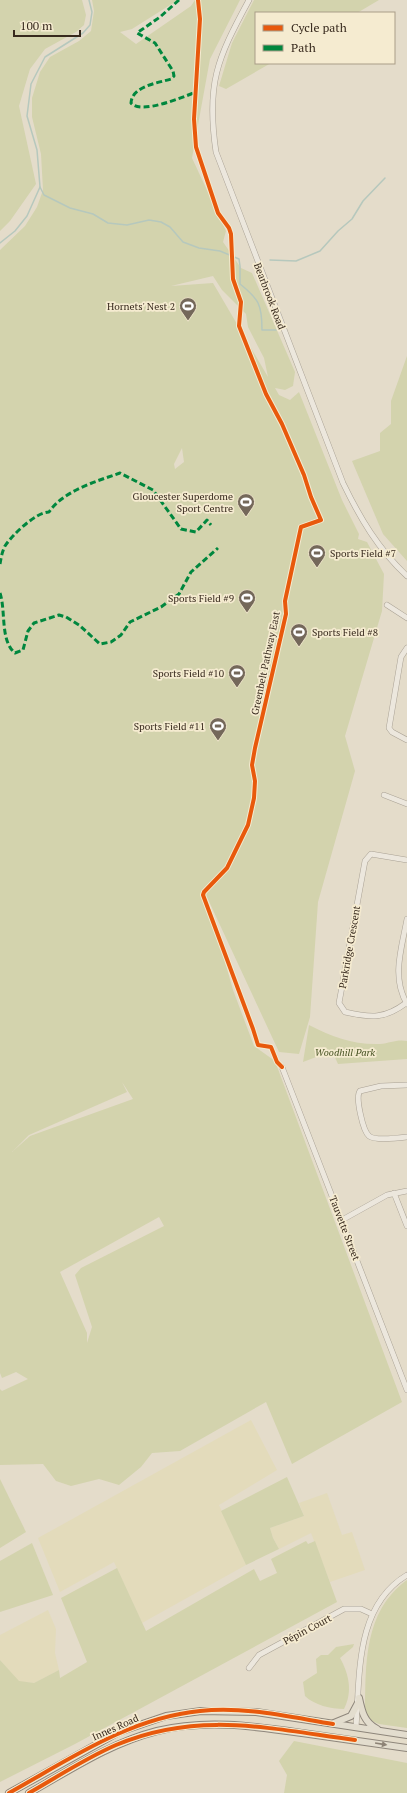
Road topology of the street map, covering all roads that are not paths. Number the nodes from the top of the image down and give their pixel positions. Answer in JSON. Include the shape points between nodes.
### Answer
{"nodes":[{"id":1,"x":249,"y":0,"type":"edge"},
{"id":2,"x":407,"y":576,"type":"edge"},
{"id":3,"x":388,"y":605,"type":"dead end"},
{"id":4,"x":407,"y":618,"type":"edge"},
{"id":5,"x":407,"y":648,"type":"edge"},
{"id":6,"x":407,"y":740,"type":"edge"},
{"id":7,"x":384,"y":795,"type":"dead end"},
{"id":8,"x":407,"y":804,"type":"edge"},
{"id":9,"x":407,"y":860,"type":"edge"},
{"id":10,"x":407,"y":918,"type":"edge"},
{"id":11,"x":407,"y":1003,"type":"edge"},
{"id":12,"x":282,"y":1067,"type":"dead end"},
{"id":13,"x":407,"y":1085,"type":"edge"},
{"id":14,"x":407,"y":1137,"type":"edge"},
{"id":15,"x":407,"y":1191,"type":"edge"},
{"id":16,"x":394,"y":1193,"type":"junction"},
{"id":17,"x":342,"y":1220,"type":"junction"},
{"id":18,"x":407,"y":1226,"type":"edge"},
{"id":19,"x":407,"y":1390,"type":"edge"},
{"id":20,"x":407,"y":1575,"type":"edge"},
{"id":21,"x":372,"y":1614,"type":"junction"},
{"id":22,"x":249,"y":1668,"type":"dead end"},
{"id":23,"x":358,"y":1700,"type":"junction"},
{"id":24,"x":333,"y":1724,"type":"junction"},
{"id":25,"x":356,"y":1727,"type":"junction"},
{"id":26,"x":384,"y":1731,"type":"junction"},
{"id":27,"x":407,"y":1735,"type":"edge"},
{"id":28,"x":355,"y":1740,"type":"junction"},
{"id":29,"x":407,"y":1748,"type":"edge"},
{"id":30,"x":79,"y":1754,"type":"junction"},
{"id":31,"x":83,"y":1762,"type":"junction"},
{"id":32,"x":9,"y":1793,"type":"edge"},
{"id":33,"x":29,"y":1793,"type":"edge"}],
"edges":[{"from":1,"to":2,"type":"street","name":"Bearbrook Road","via":[[226,43],[212,91],[216,152],[343,483],[373,539]]},
{"from":3,"to":4,"type":"street"},
{"from":5,"to":6,"type":"street","via":[[401,656],[389,728]]},
{"from":7,"to":8,"type":"street"},
{"from":9,"to":11,"type":"street","name":"Parkridge Crescent","via":[[371,854],[365,861],[339,1003],[345,1012],[371,1017],[385,1016]]},
{"from":10,"to":11,"type":"street","via":[[397,975]]},
{"from":12,"to":17,"type":"street","name":"Tauvette Street"},
{"from":13,"to":14,"type":"street","via":[[370,1088],[360,1091],[357,1097],[370,1136]]},
{"from":15,"to":16,"type":"street"},
{"from":16,"to":17,"type":"street"},
{"from":16,"to":18,"type":"street"},
{"from":17,"to":19,"type":"street","name":"Tauvette Street"},
{"from":20,"to":21,"type":"street","via":[[387,1593]]},
{"from":21,"to":22,"type":"street","name":"Pépin Court","via":[[361,1609],[344,1609],[259,1655]]},
{"from":21,"to":23,"type":"street","via":[[365,1635]]},
{"from":23,"to":24,"type":"main road","via":[[351,1716]]},
{"from":23,"to":25,"type":"street"},
{"from":23,"to":26,"type":"main road","via":[[368,1724]]},
{"from":24,"to":25,"type":"main road","name":"Innes Road"},
{"from":24,"to":30,"type":"main road","name":"Innes Road","via":[[256,1712],[201,1711],[166,1716],[141,1724],[119,1732]]},
{"from":25,"to":26,"type":"main road","name":"Innes Road"},
{"from":25,"to":28,"type":"main road"},
{"from":26,"to":27,"type":"main road","name":"Innes Road"},
{"from":28,"to":29,"type":"main road","name":"Innes Road","one_way":true},
{"from":28,"to":31,"type":"main road","name":"Innes Road","via":[[258,1727],[206,1724],[157,1732],[133,1739]]},
{"from":30,"to":31,"type":"main road"},
{"from":30,"to":32,"type":"main road","name":"Innes Road"},
{"from":31,"to":33,"type":"main road","name":"Innes Road"}]}
